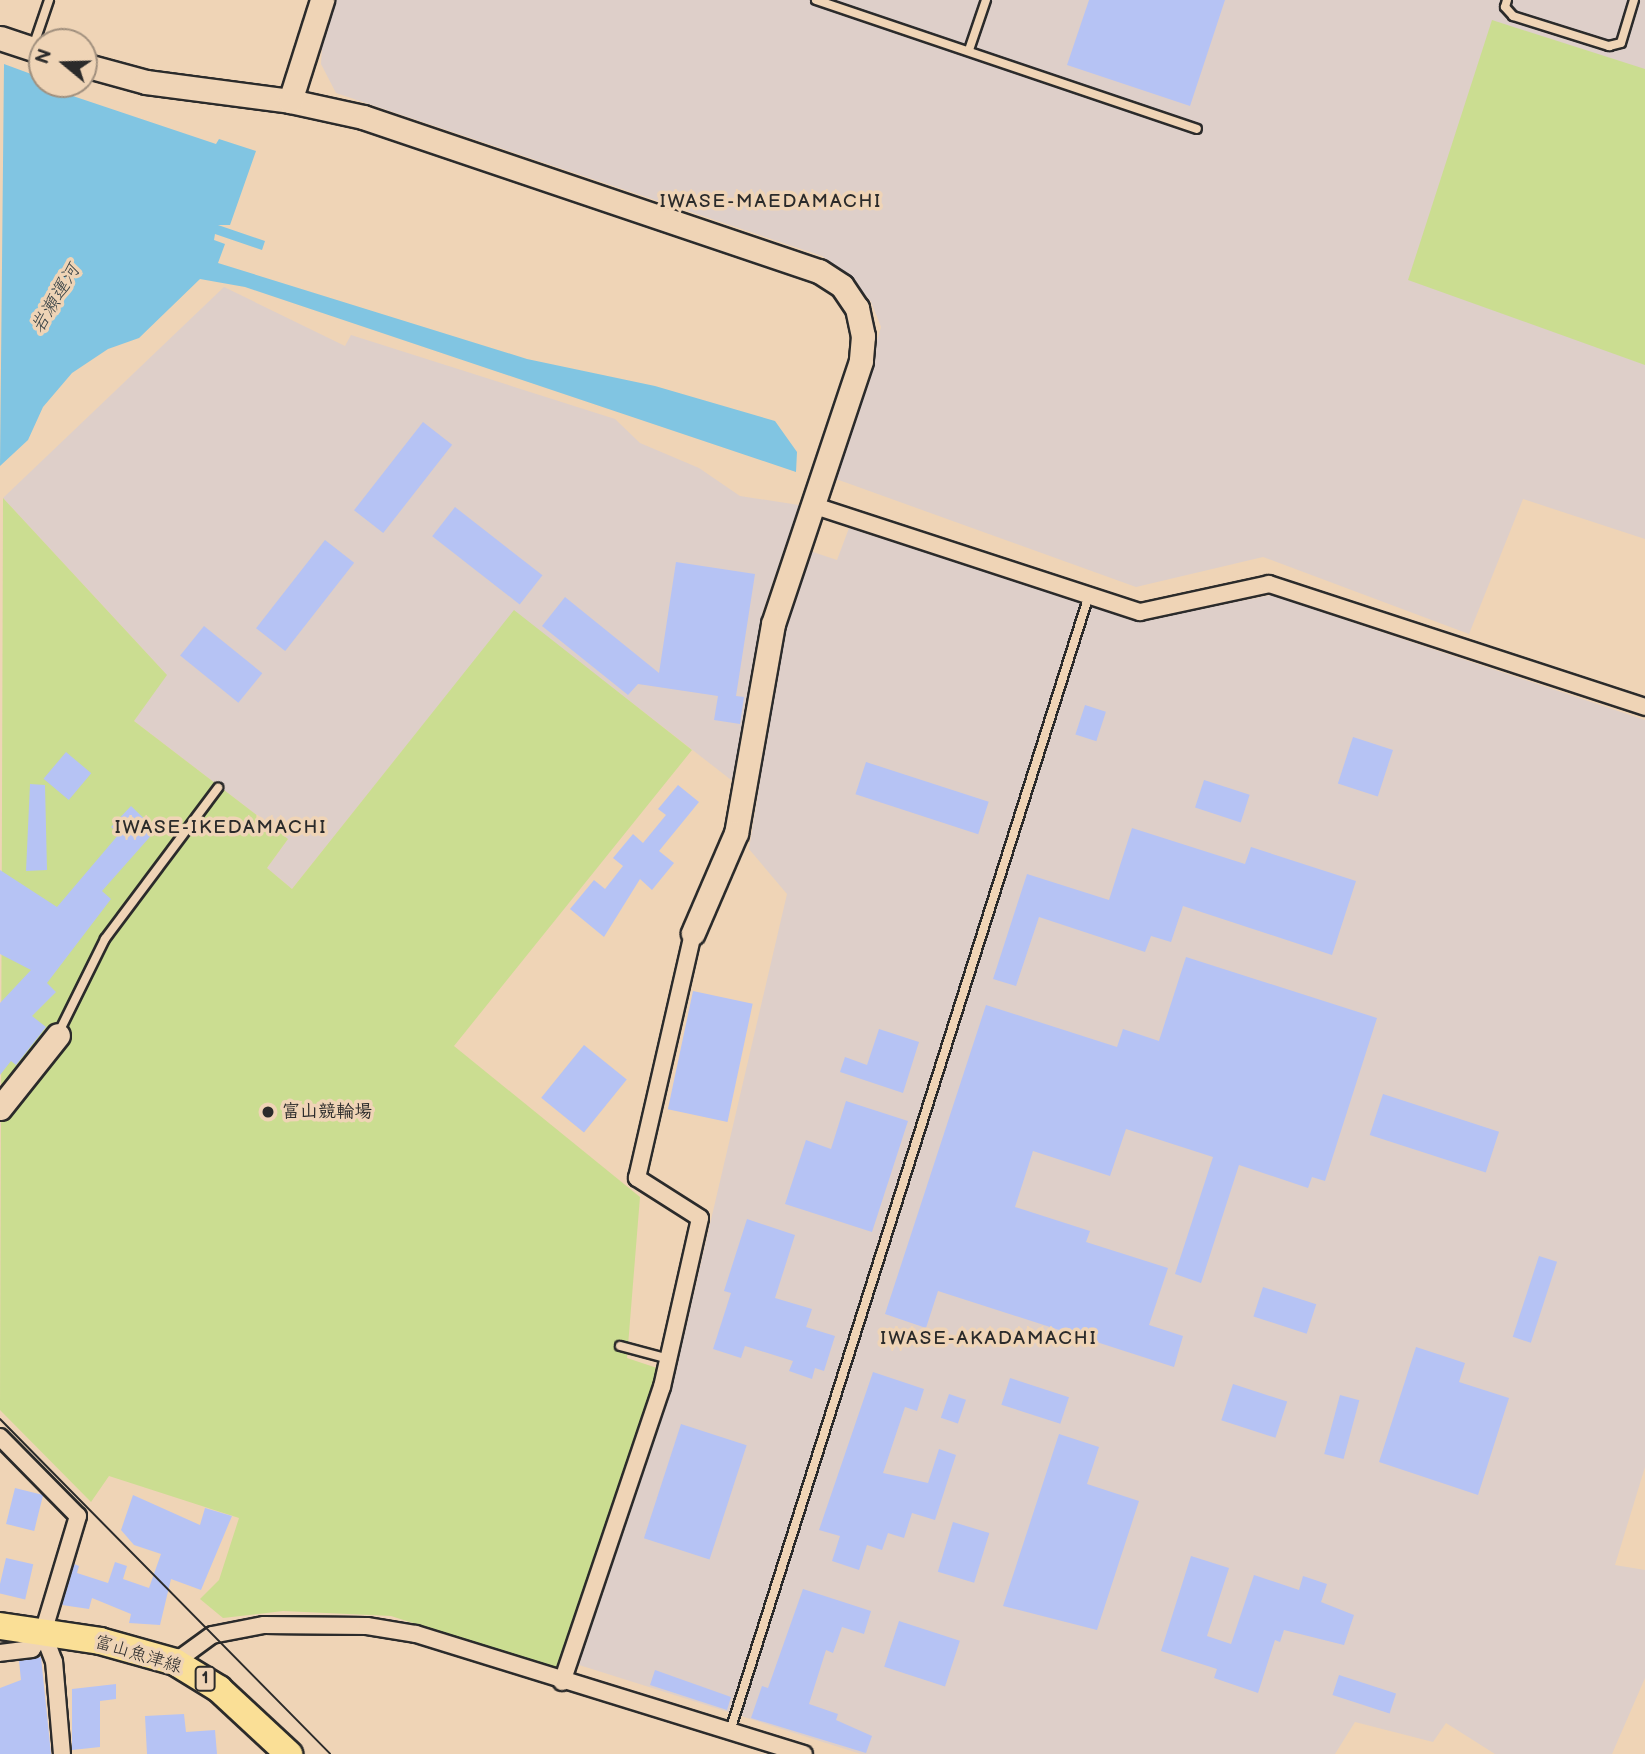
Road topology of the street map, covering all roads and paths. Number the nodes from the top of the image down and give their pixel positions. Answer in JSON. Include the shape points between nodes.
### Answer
{"nodes":[{"id":1,"x":49,"y":0,"type":"edge"},
{"id":2,"x":322,"y":0,"type":"edge"},
{"id":3,"x":816,"y":0,"type":"edge"},
{"id":4,"x":986,"y":0,"type":"edge"},
{"id":5,"x":1507,"y":0,"type":"edge"},
{"id":6,"x":1634,"y":0,"type":"edge"},
{"id":7,"x":42,"y":28,"type":"edge"},
{"id":8,"x":0,"y":38,"type":"edge"},
{"id":9,"x":28,"y":47,"type":"edge"},
{"id":10,"x":969,"y":50,"type":"junction"},
{"id":11,"x":98,"y":69,"type":"edge"},
{"id":12,"x":290,"y":101,"type":"junction"},
{"id":13,"x":1196,"y":129,"type":"dead end"},
{"id":14,"x":811,"y":505,"type":"junction"},
{"id":15,"x":1088,"y":598,"type":"junction"},
{"id":16,"x":1645,"y":708,"type":"edge"},
{"id":17,"x":218,"y":788,"type":"dead end"},
{"id":18,"x":693,"y":933,"type":"joint"},
{"id":19,"x":58,"y":1035,"type":"joint"},
{"id":20,"x":0,"y":1108,"type":"edge"},
{"id":21,"x":620,"y":1346,"type":"dead end"},
{"id":22,"x":669,"y":1359,"type":"junction"},
{"id":23,"x":0,"y":1437,"type":"edge"},
{"id":24,"x":0,"y":1626,"type":"edge"},
{"id":25,"x":43,"y":1633,"type":"junction"},
{"id":26,"x":0,"y":1653,"type":"edge"},
{"id":27,"x":175,"y":1662,"type":"junction"},
{"id":28,"x":562,"y":1682,"type":"junction"},
{"id":29,"x":730,"y":1731,"type":"junction"},
{"id":30,"x":286,"y":1753,"type":"edge"},
{"id":31,"x":62,"y":1754,"type":"edge"},
{"id":32,"x":804,"y":1754,"type":"edge"}],
"edges":[{"from":1,"to":7,"type":"lane"},
{"from":2,"to":12,"type":"street"},
{"from":3,"to":10,"type":"lane"},
{"from":4,"to":10,"type":"lane"},
{"from":5,"to":6,"type":"lane","via":[[1505,7],[1513,16],[1609,46],[1621,43]]},
{"from":8,"to":9,"type":"street"},
{"from":10,"to":13,"type":"lane"},
{"from":11,"to":12,"type":"street","via":[[146,82]]},
{"from":12,"to":14,"type":"street","via":[[363,117],[819,271],[842,286],[857,309],[863,335],[861,361]]},
{"from":14,"to":15,"type":"street"},
{"from":14,"to":18,"type":"street","via":[[773,624],[736,833]]},
{"from":15,"to":16,"type":"street","via":[[1140,612],[1269,584]]},
{"from":15,"to":29,"type":"lane"},
{"from":17,"to":19,"type":"lane","via":[[105,939]]},
{"from":18,"to":22,"type":"street","via":[[637,1178],[700,1218]]},
{"from":19,"to":20,"type":"street"},
{"from":21,"to":22,"type":"lane"},
{"from":22,"to":28,"type":"street"},
{"from":23,"to":25,"type":"street","via":[[78,1516]]},
{"from":24,"to":25,"type":"main road","name":"富山魚津線","number":"1"},
{"from":25,"to":26,"type":"street","via":[[32,1649]]},
{"from":25,"to":27,"type":"main road","name":"富山魚津線","number":"1"},
{"from":25,"to":31,"type":"street","via":[[54,1661]]},
{"from":27,"to":28,"type":"street","via":[[212,1635],[264,1625],[367,1626],[416,1634]]},
{"from":27,"to":30,"type":"main road","name":"富山魚津線","number":"1","via":[[219,1689]]},
{"from":28,"to":29,"type":"street"},
{"from":29,"to":32,"type":"street"}]}
